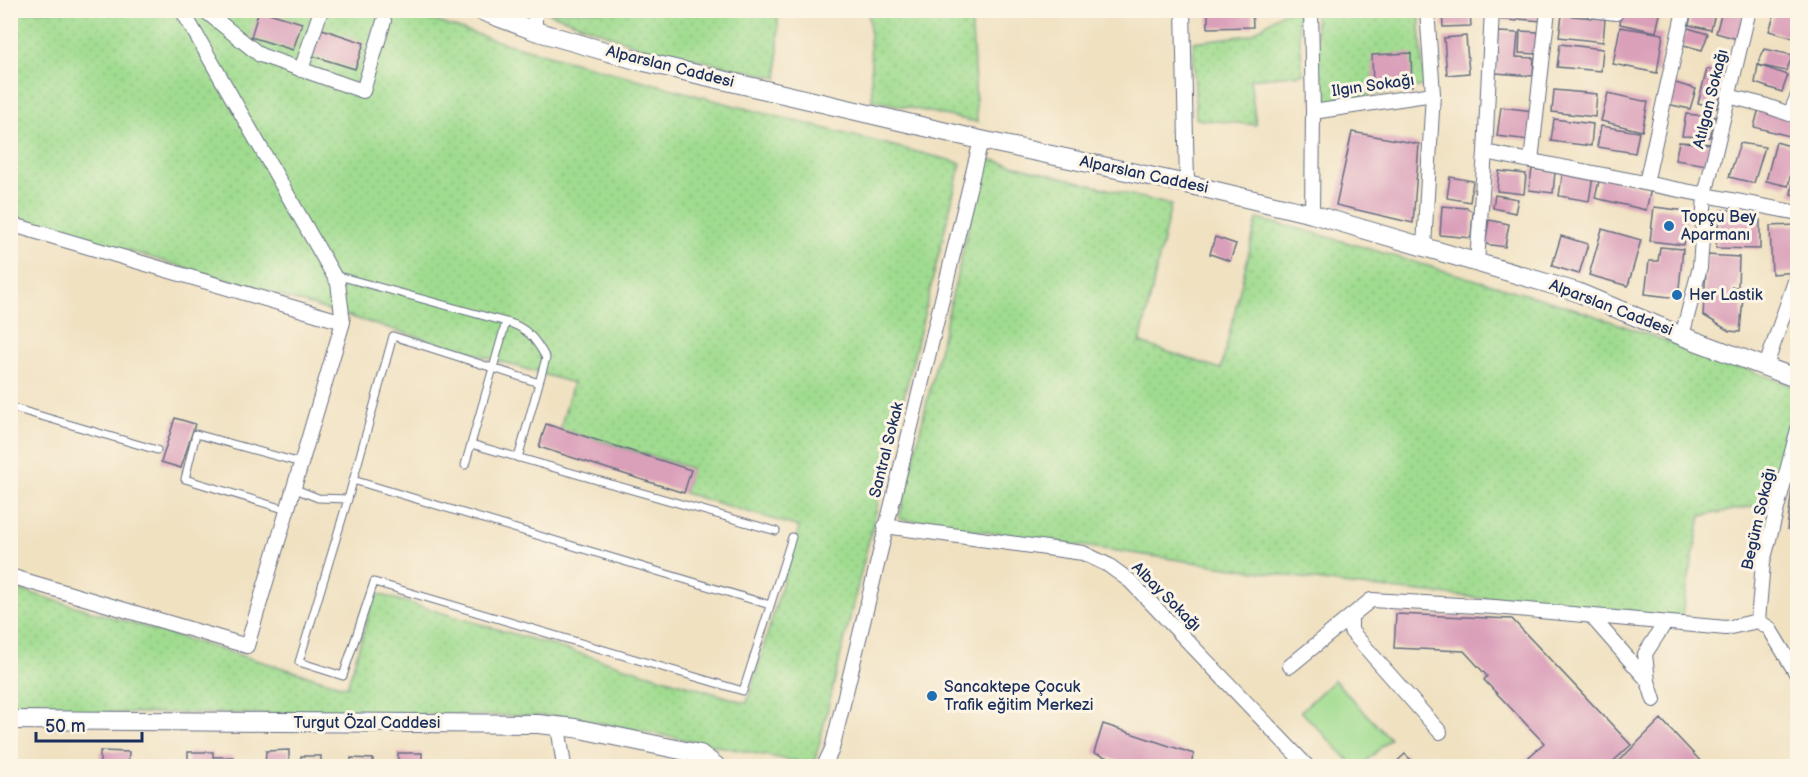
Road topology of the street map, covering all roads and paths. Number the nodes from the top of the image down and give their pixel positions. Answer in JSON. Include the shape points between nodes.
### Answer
{"nodes":[{"id":1,"x":182,"y":10,"type":"edge"},
{"id":2,"x":204,"y":10,"type":"edge"},
{"id":3,"x":321,"y":10,"type":"edge"},
{"id":4,"x":479,"y":10,"type":"edge"},
{"id":5,"x":535,"y":10,"type":"edge"},
{"id":6,"x":1183,"y":10,"type":"edge"},
{"id":7,"x":1311,"y":10,"type":"edge"},
{"id":8,"x":1426,"y":10,"type":"edge"},
{"id":9,"x":1492,"y":10,"type":"edge"},
{"id":10,"x":1548,"y":10,"type":"edge"},
{"id":11,"x":1592,"y":10,"type":"edge"},
{"id":12,"x":1684,"y":10,"type":"edge"},
{"id":13,"x":1749,"y":10,"type":"edge"},
{"id":14,"x":1616,"y":13,"type":"dead end"},
{"id":15,"x":384,"y":21,"type":"dead end"},
{"id":16,"x":535,"y":31,"type":"junction"},
{"id":17,"x":301,"y":70,"type":"junction"},
{"id":18,"x":1433,"y":94,"type":"junction"},
{"id":19,"x":1797,"y":95,"type":"edge"},
{"id":20,"x":1728,"y":96,"type":"junction"},
{"id":21,"x":1313,"y":112,"type":"junction"},
{"id":22,"x":1794,"y":115,"type":"edge"},
{"id":23,"x":981,"y":140,"type":"junction"},
{"id":24,"x":1485,"y":152,"type":"junction"},
{"id":25,"x":1531,"y":161,"type":"junction"},
{"id":26,"x":1646,"y":183,"type":"junction"},
{"id":27,"x":1187,"y":184,"type":"junction"},
{"id":28,"x":1705,"y":195,"type":"junction"},
{"id":29,"x":1797,"y":213,"type":"edge"},
{"id":30,"x":1312,"y":214,"type":"junction"},
{"id":31,"x":10,"y":224,"type":"edge"},
{"id":32,"x":1424,"y":246,"type":"junction"},
{"id":33,"x":1477,"y":262,"type":"junction"},
{"id":34,"x":334,"y":275,"type":"junction"},
{"id":35,"x":1797,"y":280,"type":"edge"},
{"id":36,"x":343,"y":322,"type":"junction"},
{"id":37,"x":506,"y":322,"type":"junction"},
{"id":38,"x":1682,"y":336,"type":"junction"},
{"id":39,"x":1766,"y":366,"type":"junction"},
{"id":40,"x":493,"y":368,"type":"junction"},
{"id":41,"x":1797,"y":379,"type":"edge"},
{"id":42,"x":539,"y":383,"type":"junction"},
{"id":43,"x":10,"y":407,"type":"edge"},
{"id":44,"x":1797,"y":429,"type":"edge"},
{"id":45,"x":471,"y":444,"type":"junction"},
{"id":46,"x":158,"y":450,"type":"dead end"},
{"id":47,"x":518,"y":458,"type":"junction"},
{"id":48,"x":301,"y":463,"type":"junction"},
{"id":49,"x":465,"y":465,"type":"dead end"},
{"id":50,"x":353,"y":480,"type":"junction"},
{"id":51,"x":293,"y":488,"type":"junction"},
{"id":52,"x":348,"y":499,"type":"junction"},
{"id":53,"x":287,"y":510,"type":"junction"},
{"id":54,"x":885,"y":526,"type":"junction"},
{"id":55,"x":776,"y":531,"type":"dead end"},
{"id":56,"x":792,"y":537,"type":"dead end"},
{"id":57,"x":10,"y":576,"type":"edge"},
{"id":58,"x":771,"y":605,"type":"junction"},
{"id":59,"x":1351,"y":616,"type":"junction"},
{"id":60,"x":1591,"y":616,"type":"junction"},
{"id":61,"x":1758,"y":621,"type":"junction"},
{"id":62,"x":1665,"y":623,"type":"junction"},
{"id":63,"x":1290,"y":666,"type":"dead end"},
{"id":64,"x":1797,"y":676,"type":"edge"},
{"id":65,"x":1648,"y":681,"type":"junction"},
{"id":66,"x":1654,"y":700,"type":"dead end"},
{"id":67,"x":10,"y":720,"type":"edge"},
{"id":68,"x":558,"y":726,"type":"junction"},
{"id":69,"x":1440,"y":732,"type":"dead end"},
{"id":70,"x":564,"y":766,"type":"edge"},
{"id":71,"x":716,"y":766,"type":"edge"},
{"id":72,"x":824,"y":766,"type":"edge"},
{"id":73,"x":1307,"y":766,"type":"edge"}],
"edges":[{"from":1,"to":34,"type":"street"},
{"from":2,"to":17,"type":"street","via":[[260,55]]},
{"from":3,"to":17,"type":"street"},
{"from":4,"to":16,"type":"street","name":"Alparslan Caddesi"},
{"from":5,"to":16,"type":"street"},
{"from":6,"to":27,"type":"street"},
{"from":7,"to":21,"type":"street"},
{"from":8,"to":18,"type":"street"},
{"from":9,"to":24,"type":"street"},
{"from":10,"to":25,"type":"street"},
{"from":11,"to":14,"type":"street"},
{"from":12,"to":26,"type":"street"},
{"from":13,"to":20,"type":"street","name":"Atılgan Sokağı"},
{"from":15,"to":17,"type":"street","via":[[363,91]]},
{"from":16,"to":23,"type":"street","name":"Alparslan Caddesi","via":[[636,60]]},
{"from":18,"to":21,"type":"street","name":"Ilgın Sokağı"},
{"from":18,"to":32,"type":"street"},
{"from":19,"to":22,"type":"street"},
{"from":20,"to":22,"type":"street"},
{"from":20,"to":28,"type":"street","name":"Atılgan Sokağı"},
{"from":21,"to":30,"type":"street","name":"Ilgın Sokağı"},
{"from":23,"to":27,"type":"street","name":"Alparslan Caddesi"},
{"from":23,"to":54,"type":"street","name":"Santral Sokak"},
{"from":24,"to":25,"type":"street"},
{"from":24,"to":33,"type":"street"},
{"from":25,"to":26,"type":"street"},
{"from":26,"to":28,"type":"street"},
{"from":27,"to":30,"type":"street","name":"Alparslan Caddesi"},
{"from":28,"to":29,"type":"street"},
{"from":28,"to":38,"type":"street","name":"Atılgan Sokağı","via":[[1700,267]]},
{"from":30,"to":32,"type":"street","name":"Alparslan Caddesi"},
{"from":31,"to":36,"type":"street"},
{"from":32,"to":33,"type":"street","name":"Alparslan Caddesi"},
{"from":33,"to":38,"type":"street","name":"Alparslan Caddesi","via":[[1577,292]]},
{"from":34,"to":36,"type":"street"},
{"from":34,"to":37,"type":"lane"},
{"from":35,"to":39,"type":"street"},
{"from":36,"to":48,"type":"street"},
{"from":37,"to":40,"type":"lane"},
{"from":37,"to":42,"type":"lane","via":[[519,325],[536,339],[546,358]]},
{"from":38,"to":39,"type":"street","name":"Alparslan Caddesi"},
{"from":39,"to":41,"type":"street","name":"Alparslan Caddesi"},
{"from":40,"to":42,"type":"lane"},
{"from":40,"to":45,"type":"lane"},
{"from":40,"to":50,"type":"lane","via":[[393,336]]},
{"from":42,"to":47,"type":"lane"},
{"from":43,"to":46,"type":"lane"},
{"from":44,"to":61,"type":"street","name":"Begüm Sokağı","via":[[1763,562]]},
{"from":45,"to":47,"type":"lane"},
{"from":45,"to":49,"type":"lane"},
{"from":47,"to":55,"type":"lane"},
{"from":48,"to":51,"type":"street"},
{"from":48,"to":53,"type":"lane","via":[[196,434],[185,479]]},
{"from":50,"to":52,"type":"lane"},
{"from":50,"to":58,"type":"lane"},
{"from":51,"to":52,"type":"lane","via":[[318,498]]},
{"from":51,"to":53,"type":"street"},
{"from":52,"to":58,"type":"lane","via":[[299,662],[343,676],[374,582],[743,691]]},
{"from":53,"to":57,"type":"street","via":[[247,646]]},
{"from":54,"to":72,"type":"street","name":"Santral Sokak","via":[[832,749]]},
{"from":54,"to":73,"type":"street","name":"Albay Sokağı","via":[[1083,553],[1108,565],[1130,581]]},
{"from":56,"to":58,"type":"lane"},
{"from":59,"to":60,"type":"street","via":[[1371,600]]},
{"from":59,"to":63,"type":"street"},
{"from":59,"to":69,"type":"street","via":[[1351,632]]},
{"from":60,"to":62,"type":"street"},
{"from":60,"to":65,"type":"street"},
{"from":61,"to":62,"type":"street","via":[[1726,628]]},
{"from":61,"to":64,"type":"street","via":[[1769,628]]},
{"from":62,"to":65,"type":"street","via":[[1644,654]]},
{"from":65,"to":66,"type":"street"},
{"from":67,"to":68,"type":"street","name":"Turgut Özal Caddesi"},
{"from":68,"to":70,"type":"street"},
{"from":68,"to":71,"type":"street","name":"Turgut Özal Caddesi","via":[[700,754]]}]}
